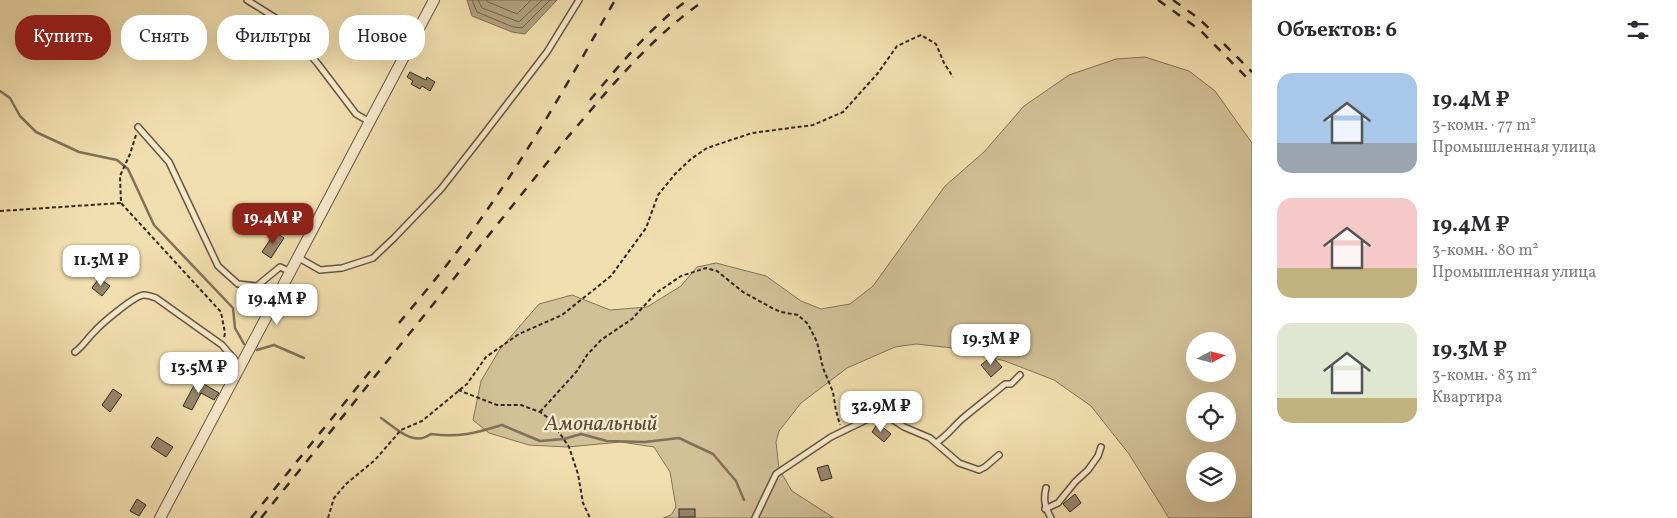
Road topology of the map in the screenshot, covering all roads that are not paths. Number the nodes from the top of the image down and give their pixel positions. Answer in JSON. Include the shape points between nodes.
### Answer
{"nodes":[{"id":1,"x":247,"y":0,"type":"edge"},
{"id":2,"x":434,"y":0,"type":"edge"},
{"id":3,"x":579,"y":0,"type":"edge"},
{"id":4,"x":370,"y":122,"type":"junction"},
{"id":5,"x":138,"y":127,"type":"road end"},
{"id":6,"x":299,"y":258,"type":"junction"},
{"id":7,"x":291,"y":273,"type":"junction"},
{"id":8,"x":75,"y":352,"type":"dead end"},
{"id":9,"x":241,"y":368,"type":"junction"},
{"id":10,"x":1020,"y":375,"type":"dead end"},
{"id":11,"x":936,"y":443,"type":"junction"},
{"id":12,"x":1101,"y":447,"type":"dead end"},
{"id":13,"x":999,"y":455,"type":"dead end"},
{"id":14,"x":1046,"y":488,"type":"dead end"},
{"id":15,"x":1045,"y":509,"type":"junction"},
{"id":16,"x":756,"y":516,"type":"edge"},
{"id":17,"x":160,"y":518,"type":"edge"},
{"id":18,"x":1051,"y":518,"type":"edge"}],
"edges":[{"from":1,"to":4,"type":"lane","via":[[282,22],[356,114]]},
{"from":2,"to":4,"type":"street"},
{"from":3,"to":6,"type":"lane","via":[[547,52],[441,189],[373,258],[342,268],[320,270]]},
{"from":4,"to":6,"type":"street"},
{"from":5,"to":7,"type":"lane","via":[[169,162],[218,266],[238,284],[257,286],[280,267]]},
{"from":6,"to":7,"type":"street"},
{"from":7,"to":9,"type":"street"},
{"from":8,"to":9,"type":"lane","via":[[117,312],[144,295],[156,298],[222,345]]},
{"from":9,"to":17,"type":"street"},
{"from":10,"to":11,"type":"lane","via":[[967,414]]},
{"from":11,"to":13,"type":"lane","via":[[959,463],[979,470]]},
{"from":11,"to":16,"type":"lane","via":[[890,418],[868,419],[811,449],[776,474]]},
{"from":12,"to":15,"type":"lane","via":[[1088,470],[1058,503]]},
{"from":14,"to":15,"type":"lane","via":[[1043,498]]},
{"from":15,"to":18,"type":"lane"}]}
